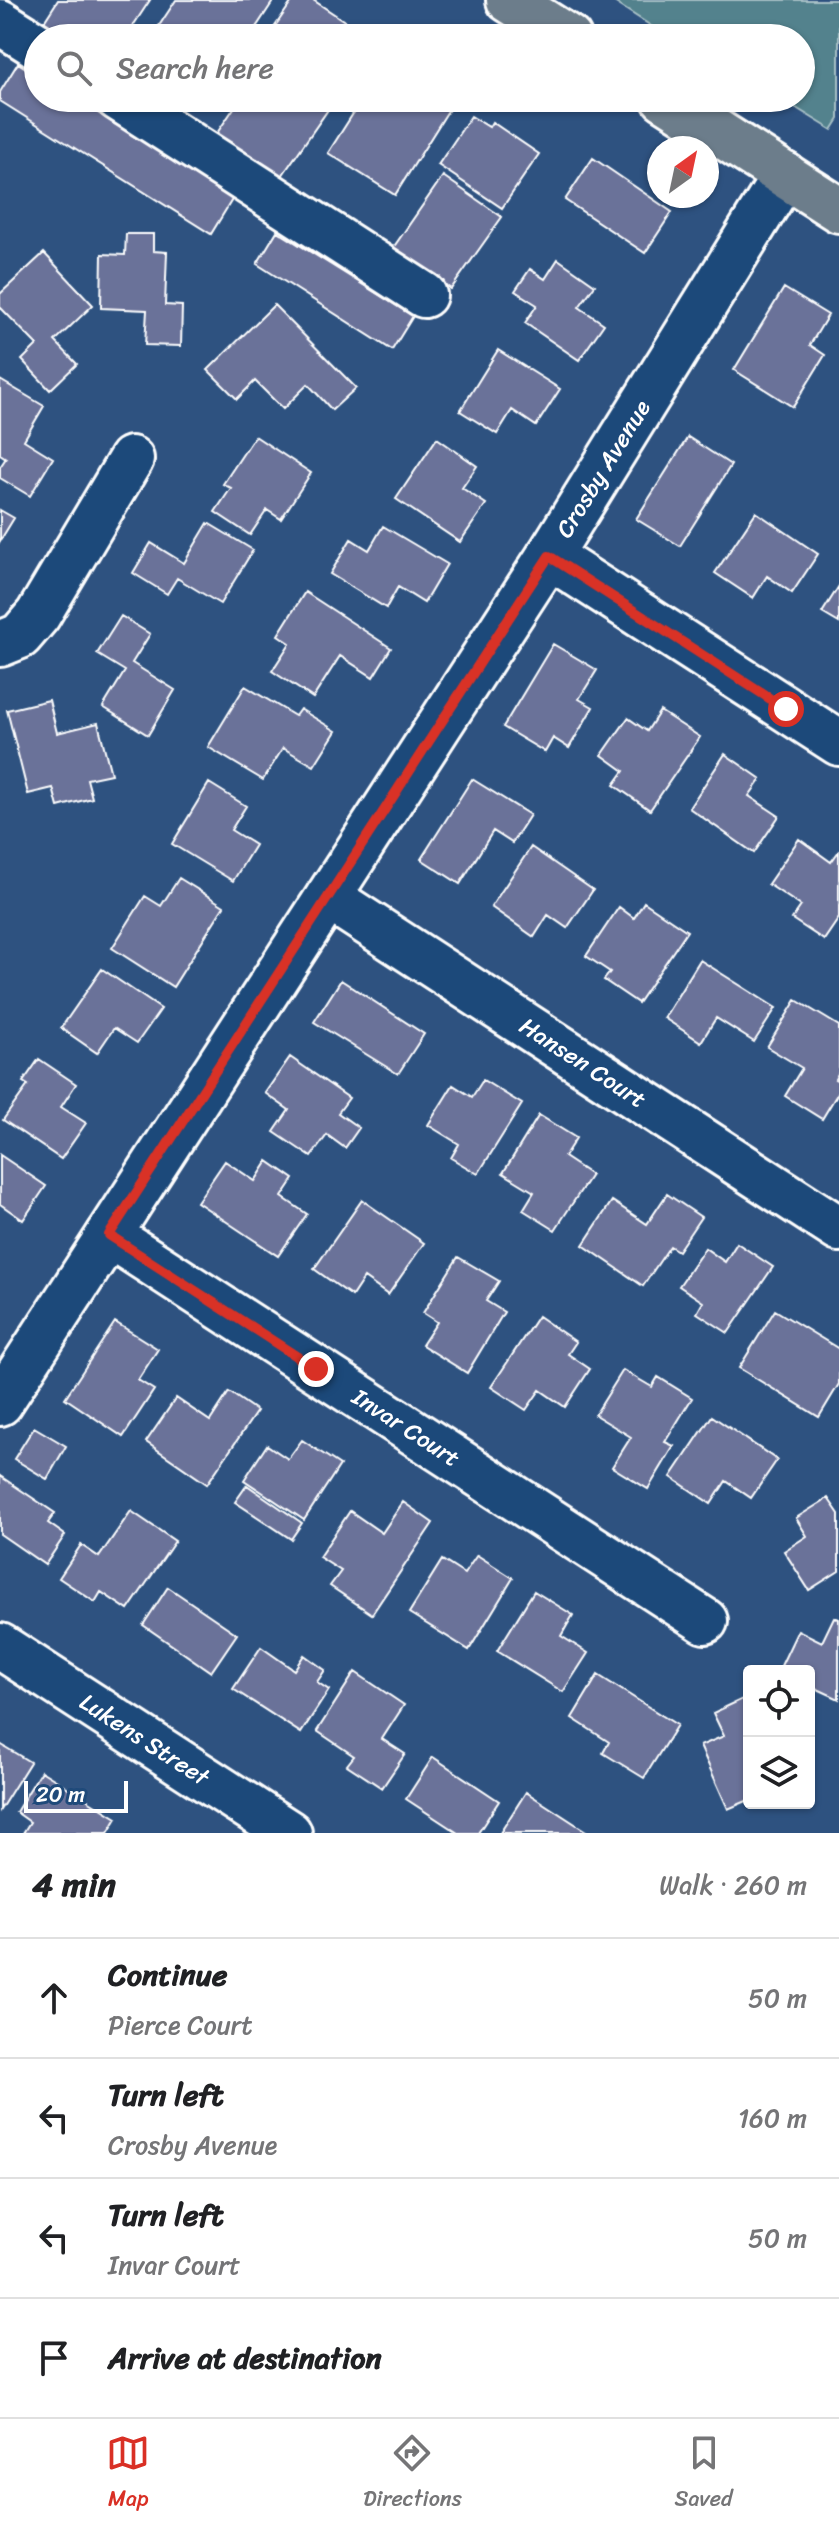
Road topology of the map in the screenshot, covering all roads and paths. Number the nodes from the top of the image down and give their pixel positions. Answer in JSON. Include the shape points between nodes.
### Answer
{"nodes":[{"id":1,"x":509,"y":0,"type":"edge"},
{"id":2,"x":0,"y":22,"type":"edge"},
{"id":3,"x":547,"y":24,"type":"edge"},
{"id":4,"x":24,"y":37,"type":"edge"},
{"id":5,"x":140,"y":112,"type":"edge"},
{"id":6,"x":686,"y":112,"type":"edge"},
{"id":7,"x":785,"y":175,"type":"junction"},
{"id":8,"x":839,"y":210,"type":"edge"},
{"id":9,"x":424,"y":295,"type":"dead end"},
{"id":10,"x":131,"y":459,"type":"dead end"},
{"id":11,"x":549,"y":556,"type":"junction"},
{"id":12,"x":0,"y":644,"type":"edge"},
{"id":13,"x":839,"y":743,"type":"edge"},
{"id":14,"x":328,"y":897,"type":"junction"},
{"id":15,"x":839,"y":1229,"type":"edge"},
{"id":16,"x":109,"y":1235,"type":"junction"},
{"id":17,"x":0,"y":1403,"type":"edge"},
{"id":18,"x":705,"y":1621,"type":"dead end"},
{"id":19,"x":0,"y":1646,"type":"edge"},
{"id":20,"x":289,"y":1833,"type":"edge"}],
"edges":[{"from":1,"to":3,"type":"main road"},
{"from":2,"to":4,"type":"street"},
{"from":5,"to":9,"type":"street"},
{"from":6,"to":7,"type":"main road"},
{"from":7,"to":8,"type":"main road"},
{"from":7,"to":11,"type":"street","name":"Crosby Avenue"},
{"from":10,"to":12,"type":"street","via":[[38,615],[20,636]]},
{"from":11,"to":13,"type":"street"},
{"from":11,"to":14,"type":"street","name":"Crosby Avenue"},
{"from":14,"to":15,"type":"street","name":"Hansen Court"},
{"from":14,"to":16,"type":"street","name":"Crosby Avenue"},
{"from":16,"to":17,"type":"street","name":"Crosby Avenue"},
{"from":16,"to":18,"type":"street","name":"Invar Court"},
{"from":19,"to":20,"type":"street","name":"Lukens Street"}]}
